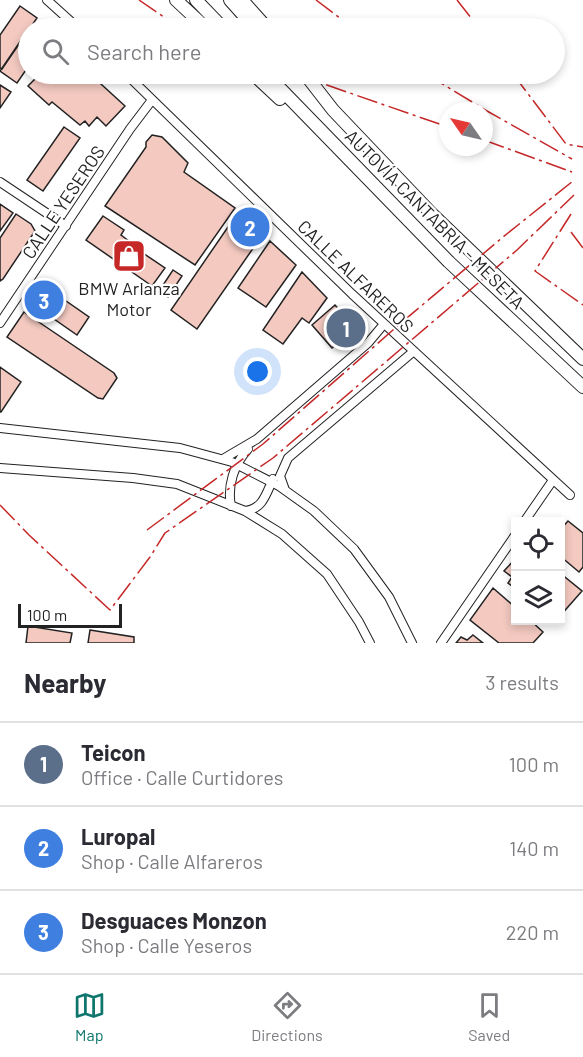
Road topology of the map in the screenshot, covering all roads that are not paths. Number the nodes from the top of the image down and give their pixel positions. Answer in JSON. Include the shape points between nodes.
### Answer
{"nodes":[{"id":1,"x":47,"y":0,"type":"edge"},
{"id":2,"x":176,"y":0,"type":"edge"},
{"id":3,"x":196,"y":0,"type":"edge"},
{"id":4,"x":230,"y":0,"type":"edge"},
{"id":5,"x":242,"y":0,"type":"edge"},
{"id":6,"x":67,"y":18,"type":"edge"},
{"id":7,"x":195,"y":18,"type":"edge"},
{"id":8,"x":213,"y":18,"type":"edge"},
{"id":9,"x":246,"y":18,"type":"edge"},
{"id":10,"x":258,"y":18,"type":"edge"},
{"id":11,"x":136,"y":84,"type":"edge"},
{"id":12,"x":263,"y":84,"type":"edge"},
{"id":13,"x":276,"y":84,"type":"edge"},
{"id":14,"x":306,"y":84,"type":"edge"},
{"id":15,"x":313,"y":84,"type":"edge"},
{"id":16,"x":152,"y":100,"type":"junction"},
{"id":17,"x":333,"y":110,"type":"junction"},
{"id":18,"x":0,"y":182,"type":"edge"},
{"id":19,"x":66,"y":226,"type":"junction"},
{"id":20,"x":449,"y":262,"type":"junction"},
{"id":21,"x":0,"y":305,"type":"edge"},
{"id":22,"x":8,"y":311,"type":"junction"},
{"id":23,"x":0,"y":323,"type":"edge"},
{"id":24,"x":384,"y":324,"type":"junction"},
{"id":25,"x":414,"y":351,"type":"junction"},
{"id":26,"x":583,"y":358,"type":"edge"},
{"id":27,"x":583,"y":387,"type":"edge"},
{"id":28,"x":0,"y":428,"type":"edge"},
{"id":29,"x":256,"y":439,"type":"junction"},
{"id":30,"x":288,"y":458,"type":"junction"},
{"id":31,"x":223,"y":459,"type":"junction"},
{"id":32,"x":237,"y":464,"type":"junction"},
{"id":33,"x":0,"y":468,"type":"edge"},
{"id":34,"x":553,"y":480,"type":"junction"},
{"id":35,"x":272,"y":482,"type":"junction"},
{"id":36,"x":285,"y":490,"type":"junction"},
{"id":37,"x":570,"y":495,"type":"dead end"},
{"id":38,"x":231,"y":506,"type":"junction"},
{"id":39,"x":245,"y":511,"type":"junction"},
{"id":40,"x":527,"y":517,"type":"edge"},
{"id":41,"x":511,"y":541,"type":"edge"},
{"id":42,"x":370,"y":643,"type":"edge"},
{"id":43,"x":412,"y":643,"type":"edge"},
{"id":44,"x":441,"y":643,"type":"edge"}],
"edges":[{"from":1,"to":6,"type":"street"},
{"from":2,"to":7,"type":"highway"},
{"from":3,"to":8,"type":"highway"},
{"from":4,"to":9,"type":"highway"},
{"from":5,"to":10,"type":"highway"},
{"from":11,"to":16,"type":"street","name":"CALLE ALFAREROS"},
{"from":12,"to":20,"type":"highway"},
{"from":13,"to":20,"type":"highway","name":"AUTOVÍA CANTABRIA - MESETA"},
{"from":14,"to":17,"type":"highway"},
{"from":15,"to":17,"type":"highway","name":"AUTOVÍA CANTABRIA - MESETA"},
{"from":16,"to":19,"type":"street","name":"CALLE YESEROS"},
{"from":16,"to":24,"type":"street","name":"CALLE ALFAREROS"},
{"from":17,"to":26,"type":"highway","name":"AUTOVÍA CANTABRIA - MESETA","via":[[431,213]]},
{"from":18,"to":19,"type":"street"},
{"from":19,"to":22,"type":"street","name":"CALLE YESEROS"},
{"from":20,"to":27,"type":"highway","name":"AUTOVÍA CANTABRIA - MESETA"},
{"from":21,"to":22,"type":"street"},
{"from":22,"to":23,"type":"street","name":"CALLE YESEROS"},
{"from":24,"to":25,"type":"street","name":"CALLE ALFAREROS"},
{"from":24,"to":29,"type":"street","via":[[368,343]]},
{"from":25,"to":30,"type":"street"},
{"from":25,"to":34,"type":"street","name":"CALLE ALFAREROS"},
{"from":28,"to":31,"type":"street","via":[[180,448]]},
{"from":29,"to":31,"type":"street"},
{"from":29,"to":32,"type":"street"},
{"from":30,"to":35,"type":"street"},
{"from":30,"to":36,"type":"street","via":[[280,476]]},
{"from":31,"to":32,"type":"street"},
{"from":32,"to":35,"type":"street"},
{"from":32,"to":38,"type":"street","via":[[229,494]]},
{"from":33,"to":38,"type":"street","via":[[177,484]]},
{"from":34,"to":37,"type":"street","name":"CALLE ALFAREROS"},
{"from":34,"to":40,"type":"street"},
{"from":35,"to":36,"type":"street"},
{"from":35,"to":39,"type":"street","via":[[260,506]]},
{"from":36,"to":43,"type":"street","via":[[354,549],[389,597]]},
{"from":38,"to":39,"type":"street"},
{"from":39,"to":42,"type":"street","via":[[282,534],[327,574]]},
{"from":41,"to":44,"type":"street"}]}
